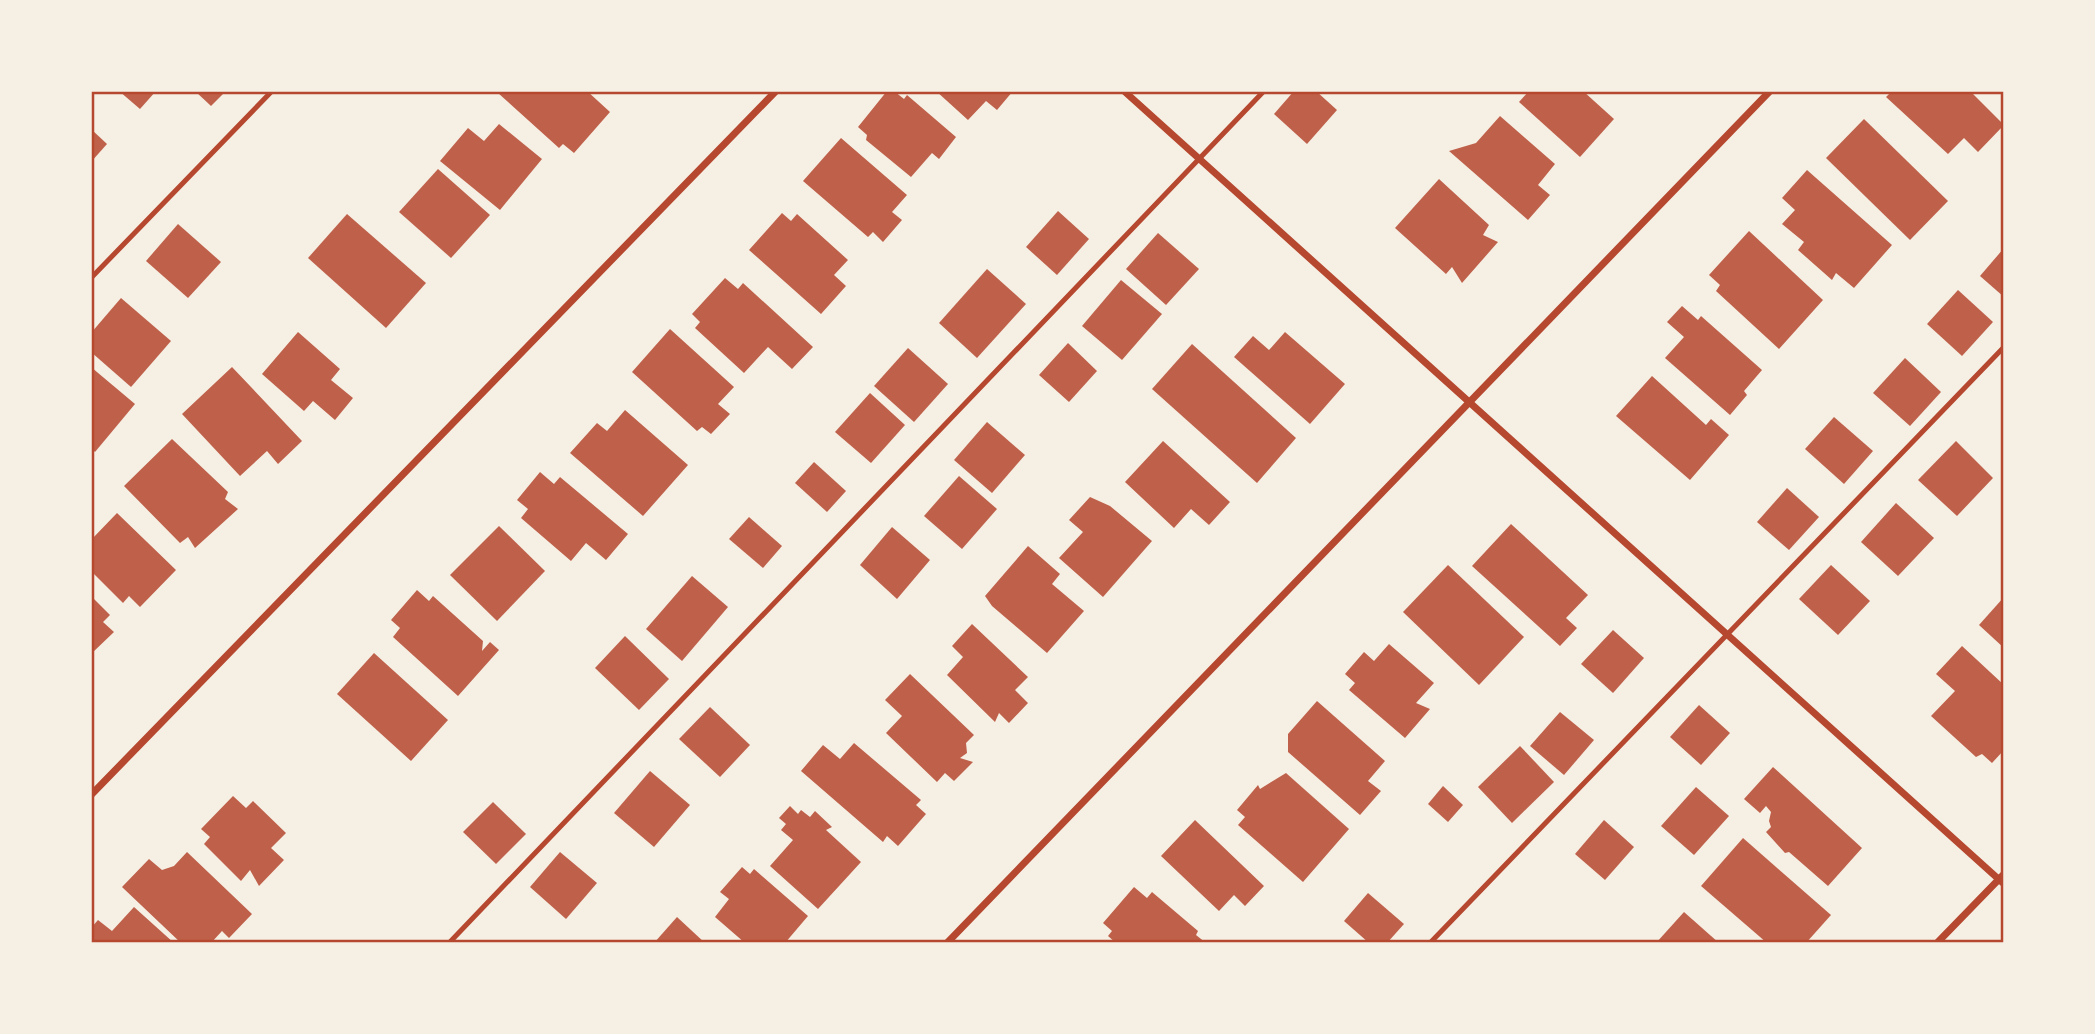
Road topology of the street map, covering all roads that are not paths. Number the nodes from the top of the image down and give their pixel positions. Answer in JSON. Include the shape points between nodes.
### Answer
{"nodes":[{"id":1,"x":272,"y":91,"type":"edge"},
{"id":2,"x":776,"y":91,"type":"edge"},
{"id":3,"x":1124,"y":91,"type":"edge"},
{"id":4,"x":1265,"y":91,"type":"edge"},
{"id":5,"x":1770,"y":91,"type":"edge"},
{"id":6,"x":1199,"y":160,"type":"junction"},
{"id":7,"x":91,"y":278,"type":"edge"},
{"id":8,"x":2004,"y":347,"type":"edge"},
{"id":9,"x":1470,"y":403,"type":"junction"},
{"id":10,"x":1727,"y":634,"type":"junction"},
{"id":11,"x":91,"y":795,"type":"edge"},
{"id":12,"x":2002,"y":879,"type":"edge"},
{"id":13,"x":449,"y":943,"type":"edge"},
{"id":14,"x":947,"y":943,"type":"edge"},
{"id":15,"x":1430,"y":943,"type":"edge"},
{"id":16,"x":1937,"y":943,"type":"edge"}],
"edges":[{"from":1,"to":7,"type":"lane"},
{"from":2,"to":11,"type":"street"},
{"from":3,"to":6,"type":"street"},
{"from":4,"to":6,"type":"lane"},
{"from":5,"to":9,"type":"street"},
{"from":6,"to":9,"type":"street"},
{"from":6,"to":13,"type":"lane"},
{"from":8,"to":10,"type":"lane"},
{"from":9,"to":10,"type":"street"},
{"from":9,"to":14,"type":"street"},
{"from":10,"to":12,"type":"street"},
{"from":10,"to":15,"type":"lane"},
{"from":12,"to":16,"type":"street"}]}
